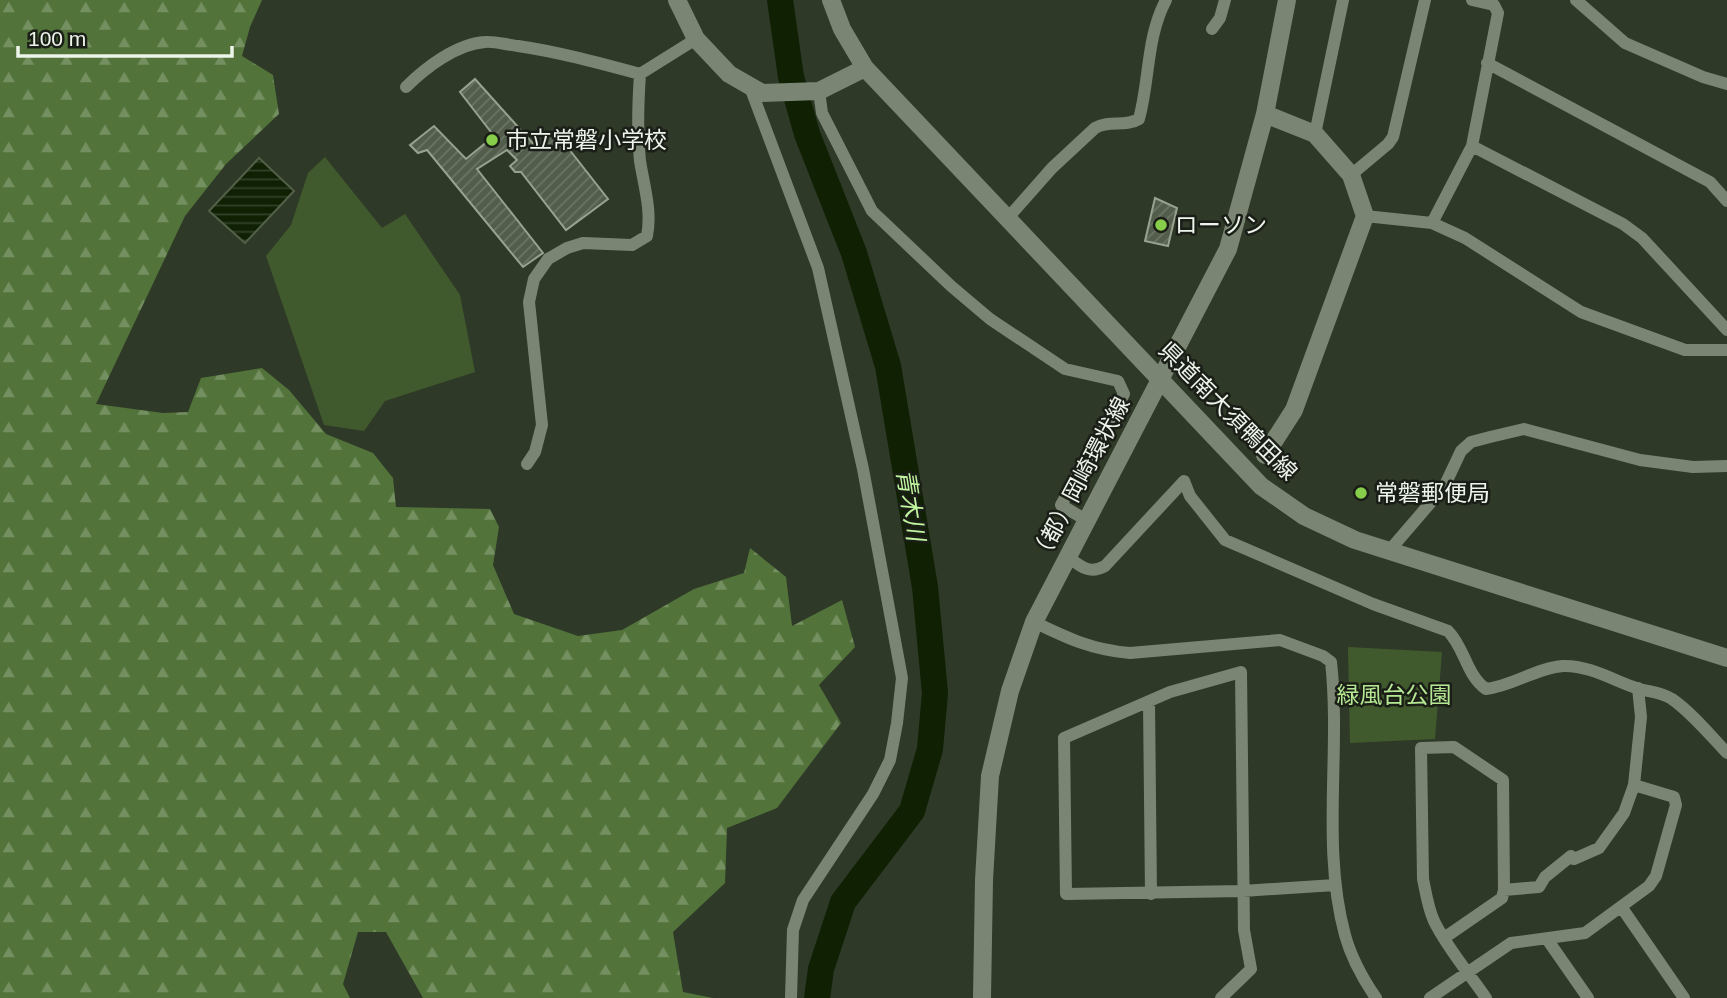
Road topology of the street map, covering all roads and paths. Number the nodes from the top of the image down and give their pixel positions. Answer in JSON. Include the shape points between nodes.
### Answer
{"nodes":[{"id":1,"x":677,"y":0,"type":"edge"},
{"id":2,"x":831,"y":0,"type":"edge"},
{"id":3,"x":1166,"y":0,"type":"edge"},
{"id":4,"x":1225,"y":0,"type":"edge"},
{"id":5,"x":1287,"y":0,"type":"edge"},
{"id":6,"x":1343,"y":0,"type":"edge"},
{"id":7,"x":1425,"y":0,"type":"edge"},
{"id":8,"x":1472,"y":0,"type":"edge"},
{"id":9,"x":1576,"y":0,"type":"edge"},
{"id":10,"x":1212,"y":29,"type":"dead end"},
{"id":11,"x":696,"y":39,"type":"junction"},
{"id":12,"x":1487,"y":63,"type":"junction"},
{"id":13,"x":865,"y":68,"type":"junction"},
{"id":14,"x":640,"y":74,"type":"junction"},
{"id":15,"x":1727,"y":84,"type":"edge"},
{"id":16,"x":406,"y":87,"type":"dead end"},
{"id":17,"x":756,"y":90,"type":"junction"},
{"id":18,"x":814,"y":90,"type":"junction"},
{"id":19,"x":1265,"y":114,"type":"junction"},
{"id":20,"x":1315,"y":134,"type":"junction"},
{"id":21,"x":1472,"y":146,"type":"junction"},
{"id":22,"x":1350,"y":175,"type":"junction"},
{"id":23,"x":1727,"y":201,"type":"edge"},
{"id":24,"x":1365,"y":216,"type":"junction"},
{"id":25,"x":1007,"y":219,"type":"junction"},
{"id":26,"x":1432,"y":223,"type":"junction"},
{"id":27,"x":1727,"y":330,"type":"edge"},
{"id":28,"x":1727,"y":350,"type":"edge"},
{"id":29,"x":1161,"y":379,"type":"junction"},
{"id":30,"x":1265,"y":455,"type":"dead end"},
{"id":31,"x":527,"y":464,"type":"dead end"},
{"id":32,"x":1727,"y":466,"type":"edge"},
{"id":33,"x":1086,"y":520,"type":"junction"},
{"id":34,"x":1389,"y":551,"type":"junction"},
{"id":35,"x":1067,"y":556,"type":"junction"},
{"id":36,"x":1034,"y":622,"type":"junction"},
{"id":37,"x":1727,"y":658,"type":"edge"},
{"id":38,"x":1638,"y":688,"type":"junction"},
{"id":39,"x":1149,"y":702,"type":"junction"},
{"id":40,"x":1727,"y":752,"type":"edge"},
{"id":41,"x":1634,"y":785,"type":"junction"},
{"id":42,"x":1335,"y":885,"type":"junction"},
{"id":43,"x":1504,"y":890,"type":"junction"},
{"id":44,"x":1243,"y":891,"type":"junction"},
{"id":45,"x":1150,"y":894,"type":"junction"},
{"id":46,"x":1622,"y":908,"type":"junction"},
{"id":47,"x":1444,"y":938,"type":"junction"},
{"id":48,"x":1547,"y":939,"type":"junction"},
{"id":49,"x":1468,"y":972,"type":"junction"},
{"id":50,"x":791,"y":998,"type":"edge"},
{"id":51,"x":982,"y":998,"type":"edge"},
{"id":52,"x":1221,"y":998,"type":"edge"},
{"id":53,"x":1376,"y":998,"type":"edge"},
{"id":54,"x":1430,"y":998,"type":"edge"},
{"id":55,"x":1486,"y":998,"type":"edge"},
{"id":56,"x":1588,"y":998,"type":"edge"},
{"id":57,"x":1684,"y":998,"type":"edge"}],
"edges":[{"from":1,"to":11,"type":"street"},
{"from":2,"to":13,"type":"street","name":"県道南大須鴨田線"},
{"from":3,"to":25,"type":"street","via":[[1150,44],[1139,119],[1096,128]]},
{"from":4,"to":10,"type":"street"},
{"from":5,"to":19,"type":"street","name":"（都）岡崎環状線"},
{"from":6,"to":20,"type":"street"},
{"from":7,"to":22,"type":"street","via":[[1393,137]]},
{"from":8,"to":12,"type":"street","via":[[1494,5],[1498,13]]},
{"from":9,"to":15,"type":"street","via":[[1625,43]]},
{"from":11,"to":14,"type":"street"},
{"from":11,"to":17,"type":"street","via":[[729,74]]},
{"from":12,"to":21,"type":"street"},
{"from":12,"to":23,"type":"street","via":[[1710,182]]},
{"from":13,"to":18,"type":"street"},
{"from":13,"to":25,"type":"street","name":"県道南大須鴨田線"},
{"from":14,"to":16,"type":"street","via":[[554,51],[485,42],[446,56]]},
{"from":14,"to":31,"type":"street","via":[[638,120],[650,221],[647,236],[632,245],[583,243],[567,248],[548,259],[534,279],[529,302],[542,425]]},
{"from":17,"to":18,"type":"street"},
{"from":17,"to":50,"type":"street","via":[[818,268],[863,469],[902,678],[890,760],[873,794],[803,900],[793,930]]},
{"from":18,"to":33,"type":"street","via":[[872,211],[990,319],[1065,369],[1118,381],[1124,394],[1061,505]]},
{"from":19,"to":20,"type":"street"},
{"from":19,"to":29,"type":"street","name":"（都）岡崎環状線","via":[[1228,248]]},
{"from":20,"to":22,"type":"street"},
{"from":21,"to":26,"type":"street"},
{"from":21,"to":27,"type":"street","via":[[1623,224],[1642,238]]},
{"from":22,"to":24,"type":"street"},
{"from":24,"to":26,"type":"street"},
{"from":24,"to":30,"type":"street","via":[[1294,410]]},
{"from":25,"to":29,"type":"street","name":"県道南大須鴨田線"},
{"from":26,"to":28,"type":"street","via":[[1465,238],[1581,312],[1685,350]]},
{"from":29,"to":33,"type":"street","name":"（都）岡崎環状線"},
{"from":29,"to":34,"type":"street","name":"県道南大須鴨田線","via":[[1261,486],[1304,516]]},
{"from":32,"to":34,"type":"street","via":[[1640,460],[1524,429],[1490,436],[1461,451],[1444,487]]},
{"from":33,"to":35,"type":"street","name":"（都）岡崎環状線"},
{"from":34,"to":37,"type":"street","name":"県道南大須鴨田線"},
{"from":35,"to":36,"type":"street","name":"（都）岡崎環状線"},
{"from":35,"to":38,"type":"street","via":[[1088,570],[1105,566],[1184,481],[1190,496],[1225,540],[1448,631],[1475,682],[1486,689],[1565,666]]},
{"from":36,"to":42,"type":"street","via":[[1084,646],[1109,651],[1280,640],[1331,662]]},
{"from":36,"to":51,"type":"street","name":"（都）岡崎環状線","via":[[1010,691],[990,776]]},
{"from":38,"to":40,"type":"street","via":[[1675,701]]},
{"from":38,"to":41,"type":"street","via":[[1641,717]]},
{"from":39,"to":44,"type":"street","via":[[1241,673]]},
{"from":39,"to":45,"type":"street"},
{"from":39,"to":45,"type":"street","via":[[1064,738],[1066,894]]},
{"from":41,"to":43,"type":"street","via":[[1624,814],[1599,848],[1574,859],[1571,856],[1539,887]]},
{"from":41,"to":46,"type":"street","via":[[1674,797],[1676,805],[1656,876]]},
{"from":42,"to":44,"type":"street"},
{"from":42,"to":53,"type":"street","via":[[1345,937]]},
{"from":43,"to":47,"type":"street","via":[[1502,898]]},
{"from":43,"to":47,"type":"street","via":[[1503,780],[1454,747],[1421,748],[1423,879]]},
{"from":44,"to":45,"type":"street"},
{"from":44,"to":52,"type":"street","via":[[1251,969]]},
{"from":46,"to":48,"type":"street","via":[[1585,933]]},
{"from":46,"to":57,"type":"street"},
{"from":47,"to":49,"type":"street"},
{"from":48,"to":49,"type":"street","via":[[1511,943]]},
{"from":48,"to":56,"type":"street"},
{"from":49,"to":54,"type":"street"},
{"from":49,"to":55,"type":"street"}]}
